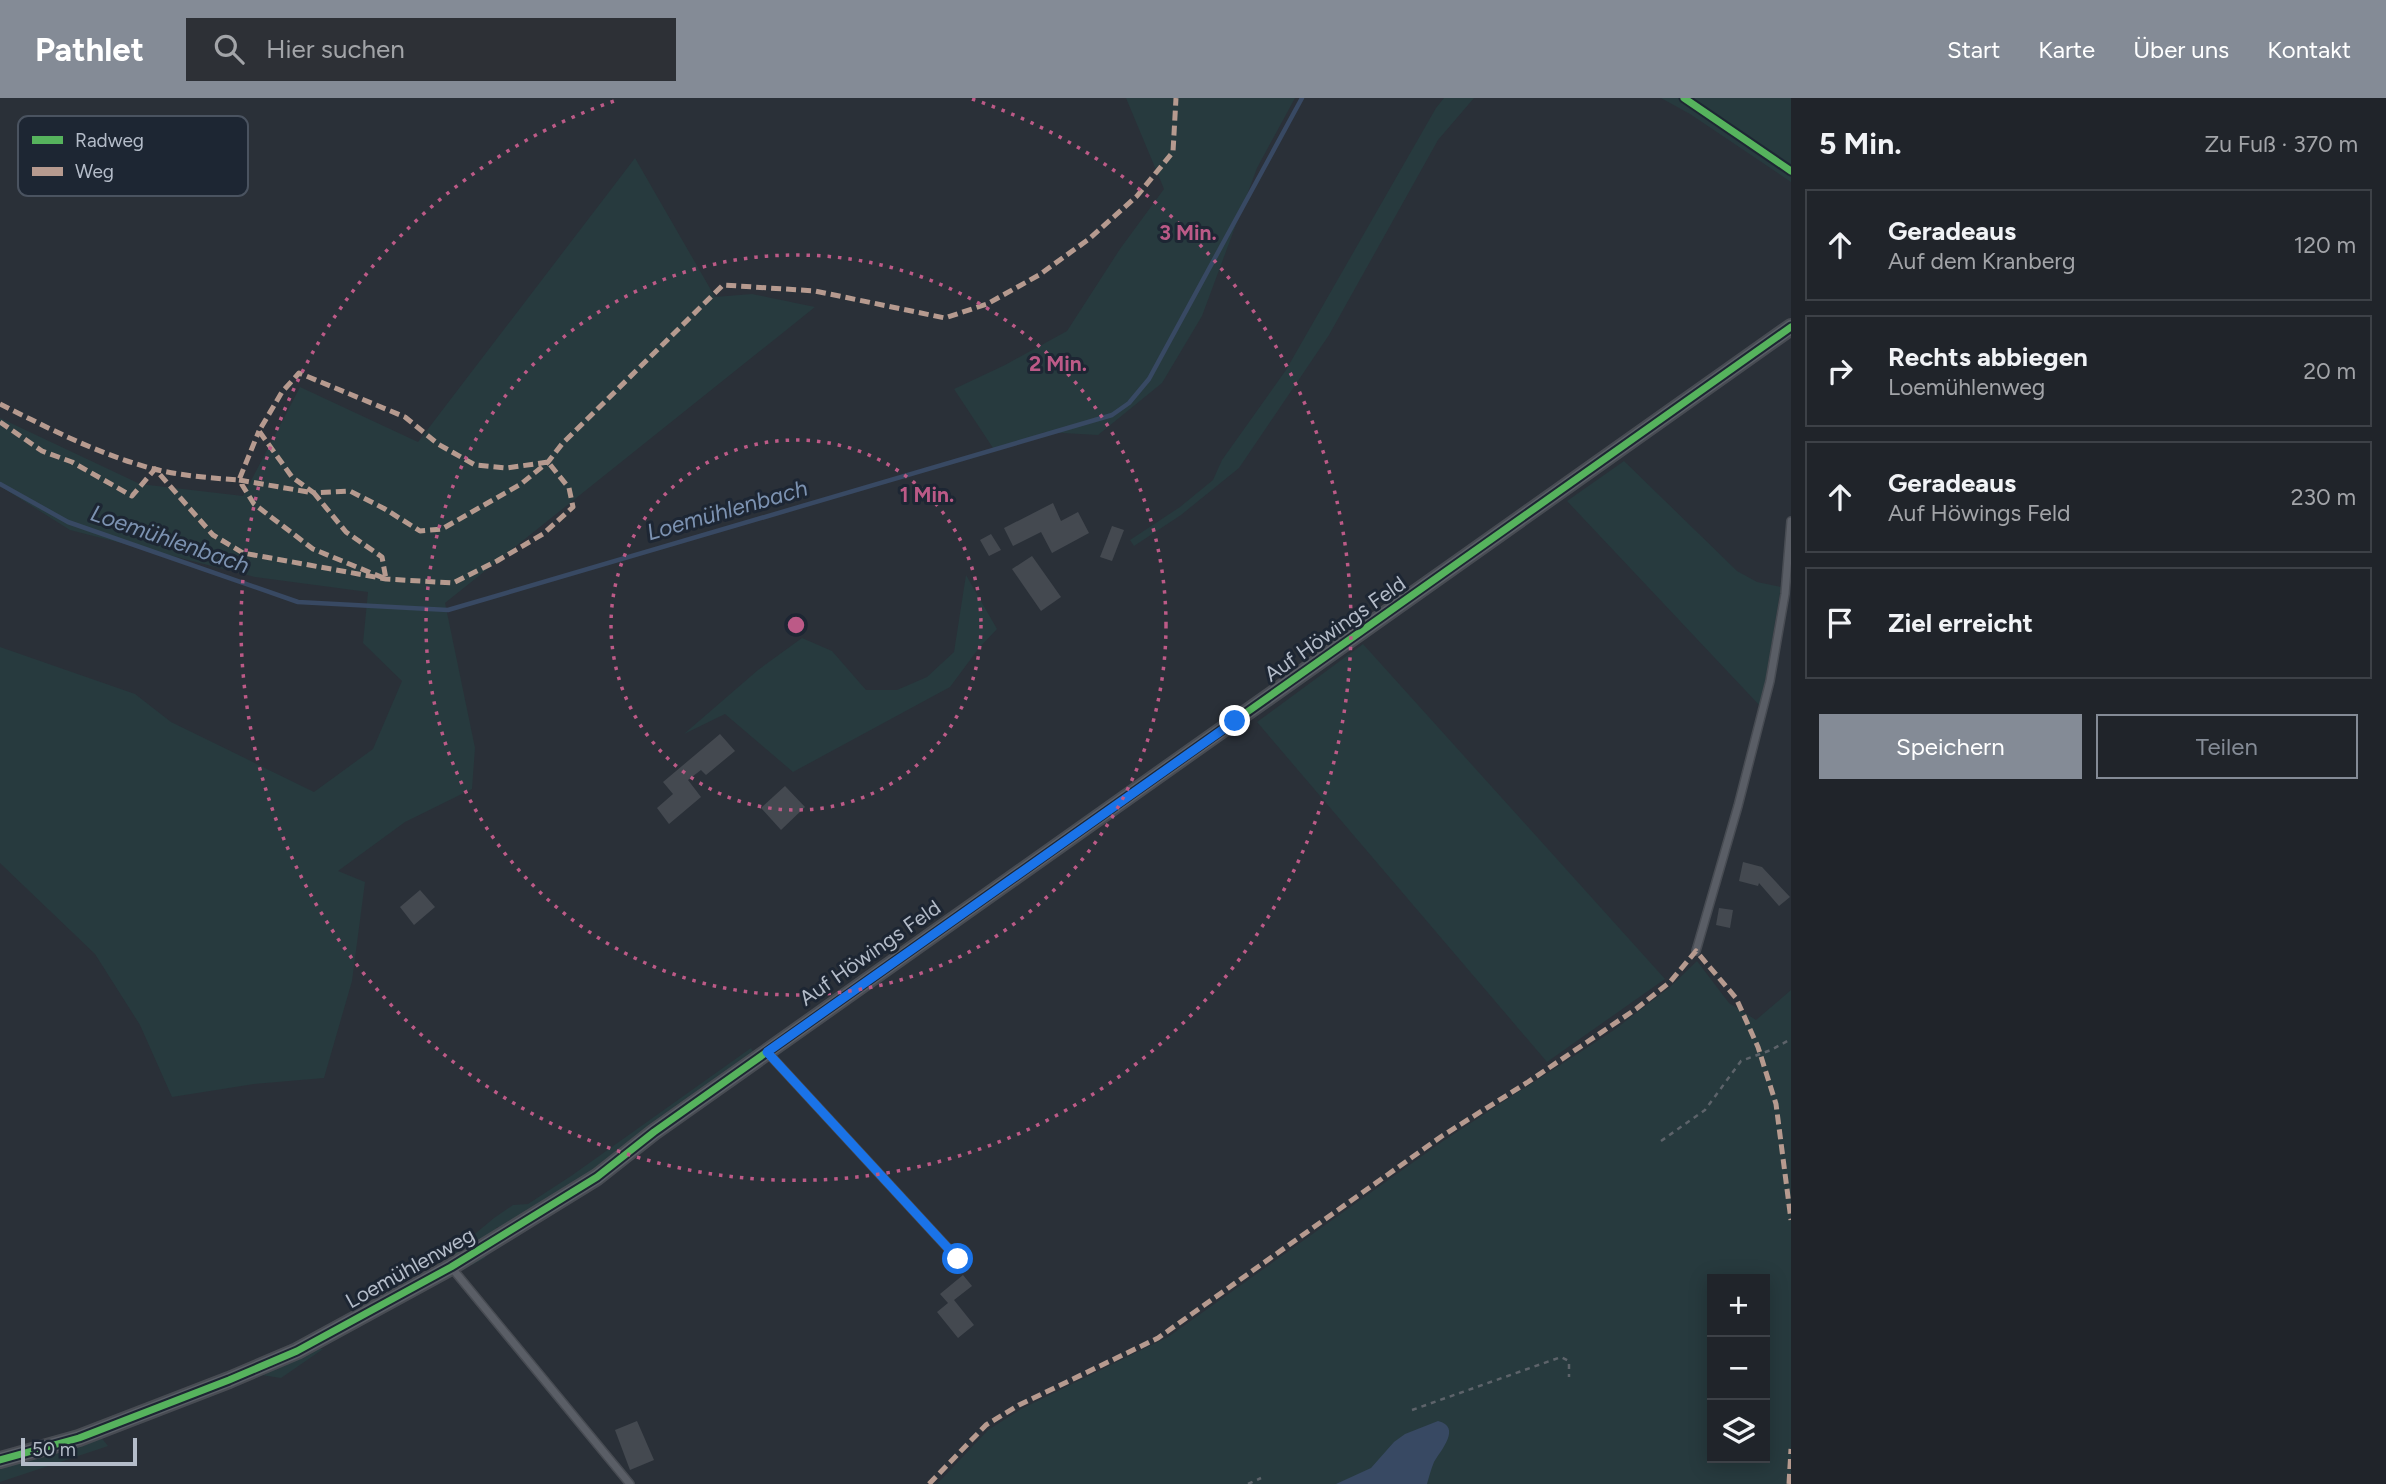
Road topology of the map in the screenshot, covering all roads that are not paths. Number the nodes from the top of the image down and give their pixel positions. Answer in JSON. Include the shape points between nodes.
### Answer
{"nodes":[{"id":1,"x":1684,"y":98,"type":"edge"},
{"id":2,"x":1791,"y":171,"type":"edge"},
{"id":3,"x":1791,"y":327,"type":"edge"},
{"id":4,"x":1791,"y":521,"type":"edge"},
{"id":5,"x":1696,"y":951,"type":"dead end"},
{"id":6,"x":797,"y":1031,"type":"joint"},
{"id":7,"x":767,"y":1052,"type":"junction"},
{"id":8,"x":958,"y":1259,"type":"dead end"},
{"id":9,"x":452,"y":1267,"type":"junction"},
{"id":10,"x":0,"y":1460,"type":"edge"},
{"id":11,"x":630,"y":1484,"type":"edge"}],
"edges":[{"from":1,"to":2,"type":"lane"},
{"from":3,"to":6,"type":"street","name":"Auf Höwings Feld"},
{"from":4,"to":5,"type":"lane","via":[[1785,594],[1770,681]]},
{"from":6,"to":7,"type":"street","name":"Loemühlenweg"},
{"from":7,"to":8,"type":"lane"},
{"from":7,"to":9,"type":"street","name":"Loemühlenweg","via":[[597,1177]]},
{"from":9,"to":10,"type":"street","name":"Loemühlenweg","via":[[297,1351],[79,1438]]},
{"from":9,"to":11,"type":"lane"}]}
